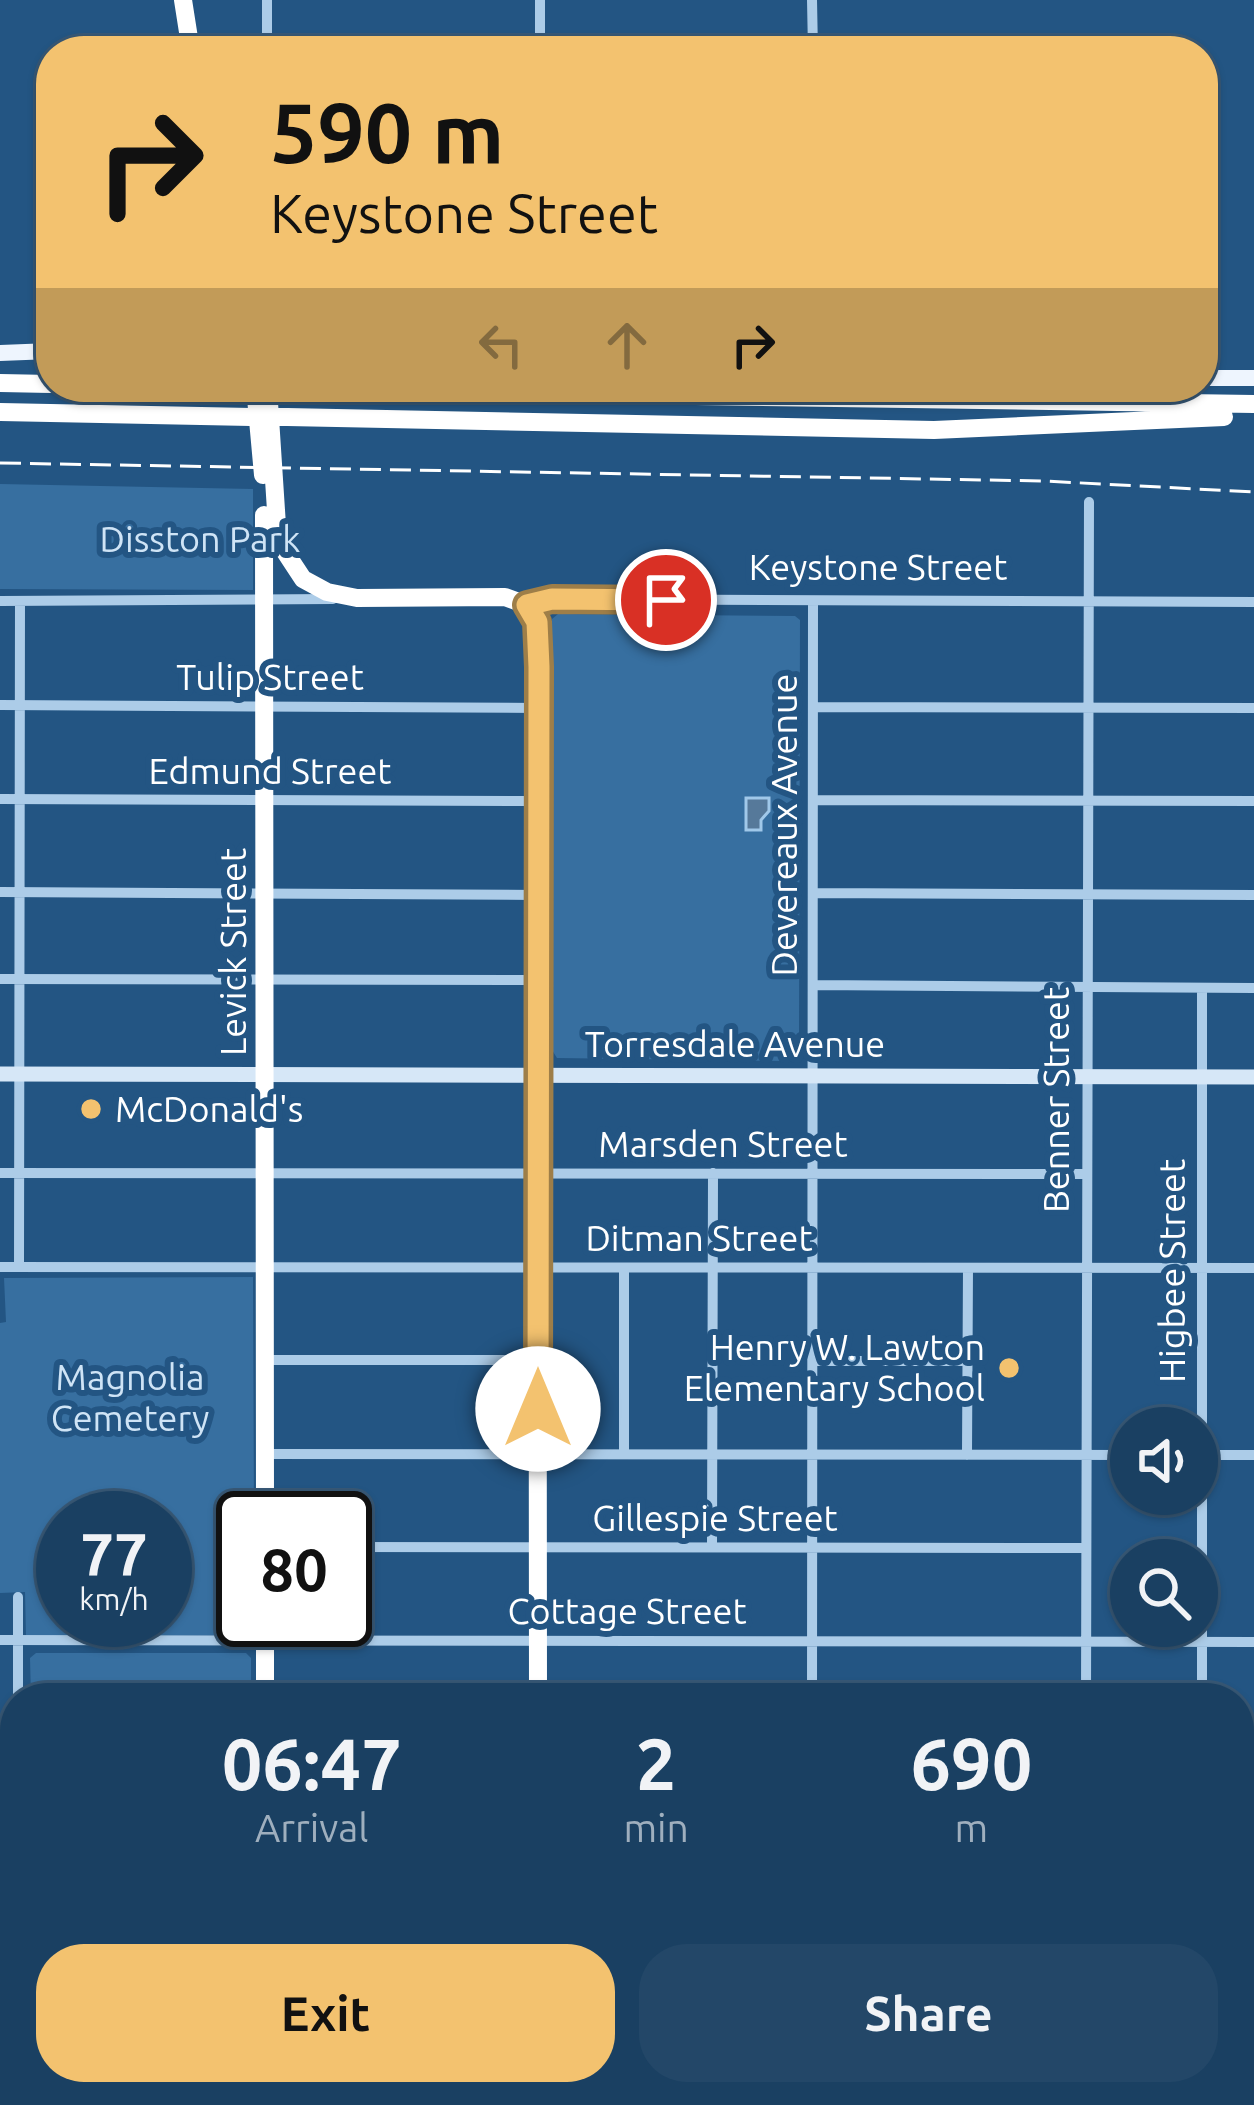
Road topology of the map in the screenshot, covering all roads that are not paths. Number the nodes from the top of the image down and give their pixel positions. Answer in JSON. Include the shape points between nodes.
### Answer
{"nodes":[{"id":1,"x":183,"y":0,"type":"edge"},
{"id":2,"x":267,"y":0,"type":"edge"},
{"id":3,"x":540,"y":0,"type":"edge"},
{"id":4,"x":812,"y":0,"type":"edge"},
{"id":5,"x":188,"y":36,"type":"edge"},
{"id":6,"x":267,"y":36,"type":"edge"},
{"id":7,"x":539,"y":36,"type":"edge"},
{"id":8,"x":813,"y":36,"type":"edge"},
{"id":9,"x":36,"y":352,"type":"edge"},
{"id":10,"x":0,"y":353,"type":"edge"},
{"id":11,"x":1218,"y":378,"type":"edge"},
{"id":12,"x":1254,"y":378,"type":"edge"},
{"id":13,"x":0,"y":383,"type":"edge"},
{"id":14,"x":36,"y":384,"type":"edge"},
{"id":15,"x":254,"y":402,"type":"edge"},
{"id":16,"x":275,"y":402,"type":"edge"},
{"id":17,"x":1132,"y":402,"type":"edge"},
{"id":18,"x":1254,"y":404,"type":"edge"},
{"id":19,"x":0,"y":412,"type":"edge"},
{"id":20,"x":1254,"y":416,"type":"edge"},
{"id":21,"x":1089,"y":502,"type":"dead end"},
{"id":22,"x":357,"y":598,"type":"junction"},
{"id":23,"x":0,"y":601,"type":"edge"},
{"id":24,"x":20,"y":601,"type":"junction"},
{"id":25,"x":813,"y":601,"type":"junction"},
{"id":26,"x":1089,"y":601,"type":"junction"},
{"id":27,"x":266,"y":602,"type":"junction"},
{"id":28,"x":1254,"y":602,"type":"edge"},
{"id":29,"x":527,"y":605,"type":"junction"},
{"id":30,"x":0,"y":705,"type":"edge"},
{"id":31,"x":19,"y":705,"type":"junction"},
{"id":32,"x":814,"y":707,"type":"junction"},
{"id":33,"x":265,"y":708,"type":"junction"},
{"id":34,"x":1086,"y":708,"type":"junction"},
{"id":35,"x":1254,"y":708,"type":"edge"},
{"id":36,"x":540,"y":709,"type":"junction"},
{"id":37,"x":0,"y":799,"type":"edge"},
{"id":38,"x":20,"y":799,"type":"junction"},
{"id":39,"x":813,"y":800,"type":"junction"},
{"id":40,"x":539,"y":801,"type":"junction"},
{"id":41,"x":1254,"y":801,"type":"edge"},
{"id":42,"x":266,"y":802,"type":"junction"},
{"id":43,"x":1087,"y":802,"type":"junction"},
{"id":44,"x":0,"y":892,"type":"edge"},
{"id":45,"x":19,"y":892,"type":"junction"},
{"id":46,"x":814,"y":893,"type":"junction"},
{"id":47,"x":1086,"y":894,"type":"junction"},
{"id":48,"x":266,"y":895,"type":"junction"},
{"id":49,"x":538,"y":895,"type":"junction"},
{"id":50,"x":1254,"y":895,"type":"edge"},
{"id":51,"x":0,"y":980,"type":"edge"},
{"id":52,"x":20,"y":980,"type":"junction"},
{"id":53,"x":539,"y":980,"type":"junction"},
{"id":54,"x":266,"y":982,"type":"junction"},
{"id":55,"x":814,"y":985,"type":"junction"},
{"id":56,"x":1085,"y":986,"type":"junction"},
{"id":57,"x":1202,"y":988,"type":"junction"},
{"id":58,"x":1254,"y":988,"type":"edge"},
{"id":59,"x":539,"y":1073,"type":"junction"},
{"id":60,"x":0,"y":1074,"type":"edge"},
{"id":61,"x":20,"y":1074,"type":"junction"},
{"id":62,"x":265,"y":1074,"type":"junction"},
{"id":63,"x":813,"y":1074,"type":"junction"},
{"id":64,"x":1087,"y":1075,"type":"junction"},
{"id":65,"x":1202,"y":1077,"type":"junction"},
{"id":66,"x":1254,"y":1077,"type":"edge"},
{"id":67,"x":0,"y":1173,"type":"edge"},
{"id":68,"x":19,"y":1173,"type":"junction"},
{"id":69,"x":539,"y":1173,"type":"junction"},
{"id":70,"x":713,"y":1173,"type":"junction"},
{"id":71,"x":813,"y":1174,"type":"junction"},
{"id":72,"x":1085,"y":1174,"type":"junction"},
{"id":73,"x":266,"y":1175,"type":"junction"},
{"id":74,"x":0,"y":1267,"type":"edge"},
{"id":75,"x":20,"y":1267,"type":"junction"},
{"id":76,"x":713,"y":1267,"type":"junction"},
{"id":77,"x":813,"y":1267,"type":"junction"},
{"id":78,"x":265,"y":1268,"type":"junction"},
{"id":79,"x":968,"y":1268,"type":"junction"},
{"id":80,"x":1086,"y":1268,"type":"junction"},
{"id":81,"x":1202,"y":1268,"type":"junction"},
{"id":82,"x":1254,"y":1268,"type":"edge"},
{"id":83,"x":539,"y":1269,"type":"junction"},
{"id":84,"x":624,"y":1269,"type":"junction"},
{"id":85,"x":265,"y":1360,"type":"junction"},
{"id":86,"x":538,"y":1360,"type":"junction"},
{"id":87,"x":813,"y":1361,"type":"junction"},
{"id":88,"x":967,"y":1361,"type":"junction"},
{"id":89,"x":1200,"y":1407,"type":"edge"},
{"id":90,"x":266,"y":1454,"type":"junction"},
{"id":91,"x":539,"y":1454,"type":"junction"},
{"id":92,"x":624,"y":1454,"type":"junction"},
{"id":93,"x":712,"y":1454,"type":"junction"},
{"id":94,"x":812,"y":1454,"type":"junction"},
{"id":95,"x":967,"y":1454,"type":"junction"},
{"id":96,"x":1085,"y":1454,"type":"junction"},
{"id":97,"x":1110,"y":1455,"type":"edge"},
{"id":98,"x":1218,"y":1455,"type":"edge"},
{"id":99,"x":1254,"y":1455,"type":"edge"},
{"id":100,"x":265,"y":1491,"type":"edge"},
{"id":101,"x":372,"y":1547,"type":"edge"},
{"id":102,"x":712,"y":1547,"type":"junction"},
{"id":103,"x":538,"y":1548,"type":"junction"},
{"id":104,"x":813,"y":1548,"type":"junction"},
{"id":105,"x":1086,"y":1548,"type":"junction"},
{"id":106,"x":18,"y":1597,"type":"dead end"},
{"id":107,"x":0,"y":1640,"type":"edge"},
{"id":108,"x":18,"y":1640,"type":"junction"},
{"id":109,"x":538,"y":1640,"type":"junction"},
{"id":110,"x":372,"y":1641,"type":"edge"},
{"id":111,"x":813,"y":1641,"type":"junction"},
{"id":112,"x":216,"y":1642,"type":"edge"},
{"id":113,"x":1086,"y":1642,"type":"junction"},
{"id":114,"x":1110,"y":1642,"type":"edge"},
{"id":115,"x":1218,"y":1642,"type":"edge"},
{"id":116,"x":1254,"y":1642,"type":"edge"},
{"id":117,"x":265,"y":1647,"type":"edge"},
{"id":118,"x":1202,"y":1647,"type":"edge"},
{"id":119,"x":18,"y":1683,"type":"edge"},
{"id":120,"x":265,"y":1683,"type":"edge"},
{"id":121,"x":538,"y":1683,"type":"edge"},
{"id":122,"x":812,"y":1683,"type":"edge"},
{"id":123,"x":1085,"y":1683,"type":"edge"},
{"id":124,"x":1202,"y":1683,"type":"edge"}],
"edges":[{"from":1,"to":5,"type":"highway"},
{"from":2,"to":6,"type":"street"},
{"from":3,"to":7,"type":"street"},
{"from":4,"to":8,"type":"street"},
{"from":9,"to":10,"type":"main road"},
{"from":11,"to":12,"type":"main road"},
{"from":13,"to":14,"type":"highway"},
{"from":15,"to":27,"type":"highway","name":"Levick Street"},
{"from":16,"to":22,"type":"highway","via":[[282,552],[314,585]]},
{"from":17,"to":18,"type":"highway"},
{"from":19,"to":20,"type":"highway","bridge":true,"via":[[934,430]]},
{"from":21,"to":26,"type":"street","name":"Benner Street"},
{"from":22,"to":27,"type":"street","name":"Keystone Street"},
{"from":22,"to":29,"type":"highway","name":"Keystone Street","via":[[505,596]]},
{"from":23,"to":24,"type":"street","name":"Keystone Street"},
{"from":24,"to":27,"type":"street","name":"Keystone Street"},
{"from":24,"to":31,"type":"street"},
{"from":25,"to":26,"type":"street","name":"Keystone Street"},
{"from":25,"to":29,"type":"street","name":"Keystone Street"},
{"from":25,"to":32,"type":"street","name":"Devereaux Avenue"},
{"from":26,"to":28,"type":"street","name":"Keystone Street"},
{"from":26,"to":34,"type":"street","name":"Benner Street"},
{"from":27,"to":33,"type":"highway","name":"Levick Street"},
{"from":29,"to":36,"type":"highway","via":[[539,638]]},
{"from":30,"to":31,"type":"street","name":"Tulip Street"},
{"from":31,"to":33,"type":"street","name":"Tulip Street"},
{"from":31,"to":38,"type":"street"},
{"from":32,"to":34,"type":"street"},
{"from":32,"to":39,"type":"street","name":"Devereaux Avenue"},
{"from":33,"to":36,"type":"street","name":"Tulip Street"},
{"from":33,"to":42,"type":"highway","name":"Levick Street"},
{"from":34,"to":35,"type":"street"},
{"from":34,"to":43,"type":"street","name":"Benner Street"},
{"from":36,"to":40,"type":"highway"},
{"from":37,"to":38,"type":"street","name":"Edmund Street"},
{"from":38,"to":42,"type":"street","name":"Edmund Street"},
{"from":38,"to":45,"type":"street"},
{"from":39,"to":43,"type":"street"},
{"from":39,"to":46,"type":"street","name":"Devereaux Avenue"},
{"from":40,"to":42,"type":"street","name":"Edmund Street"},
{"from":40,"to":49,"type":"highway"},
{"from":41,"to":43,"type":"street"},
{"from":42,"to":48,"type":"highway","name":"Levick Street"},
{"from":43,"to":47,"type":"street","name":"Benner Street"},
{"from":44,"to":45,"type":"street"},
{"from":45,"to":48,"type":"street"},
{"from":45,"to":52,"type":"street"},
{"from":46,"to":47,"type":"street"},
{"from":46,"to":55,"type":"street","name":"Devereaux Avenue"},
{"from":47,"to":50,"type":"street"},
{"from":47,"to":56,"type":"street","name":"Benner Street"},
{"from":48,"to":49,"type":"street"},
{"from":48,"to":54,"type":"highway","name":"Levick Street"},
{"from":49,"to":53,"type":"highway"},
{"from":51,"to":52,"type":"street"},
{"from":52,"to":54,"type":"street"},
{"from":52,"to":61,"type":"street"},
{"from":53,"to":54,"type":"street"},
{"from":53,"to":59,"type":"highway"},
{"from":54,"to":62,"type":"highway","name":"Levick Street"},
{"from":55,"to":56,"type":"street"},
{"from":55,"to":63,"type":"street","name":"Devereaux Avenue"},
{"from":56,"to":57,"type":"street"},
{"from":56,"to":64,"type":"street","name":"Benner Street"},
{"from":57,"to":58,"type":"street"},
{"from":57,"to":65,"type":"street","name":"Higbee Street"},
{"from":59,"to":62,"type":"street","name":"Torresdale Avenue"},
{"from":59,"to":63,"type":"street","name":"Torresdale Avenue"},
{"from":59,"to":69,"type":"highway"},
{"from":60,"to":61,"type":"street","name":"Torresdale Avenue"},
{"from":61,"to":62,"type":"street","name":"Torresdale Avenue"},
{"from":61,"to":68,"type":"street"},
{"from":62,"to":73,"type":"highway","name":"Levick Street"},
{"from":63,"to":64,"type":"street","name":"Torresdale Avenue"},
{"from":63,"to":71,"type":"street","name":"Devereaux Avenue"},
{"from":64,"to":65,"type":"street","name":"Torresdale Avenue"},
{"from":64,"to":72,"type":"street","name":"Benner Street"},
{"from":65,"to":66,"type":"street","name":"Torresdale Avenue"},
{"from":65,"to":81,"type":"street","name":"Higbee Street"},
{"from":67,"to":68,"type":"street","name":"Marsden Street"},
{"from":68,"to":73,"type":"street","name":"Marsden Street"},
{"from":68,"to":75,"type":"street"},
{"from":69,"to":70,"type":"street","name":"Marsden Street"},
{"from":69,"to":73,"type":"street","name":"Marsden Street"},
{"from":69,"to":83,"type":"highway"},
{"from":70,"to":71,"type":"street","name":"Marsden Street"},
{"from":70,"to":76,"type":"street"},
{"from":71,"to":72,"type":"street","name":"Marsden Street"},
{"from":71,"to":77,"type":"street","name":"Devereaux Avenue"},
{"from":72,"to":80,"type":"street","name":"Benner Street"},
{"from":73,"to":78,"type":"highway","name":"Levick Street"},
{"from":74,"to":75,"type":"street","name":"Ditman Street"},
{"from":75,"to":78,"type":"street","name":"Ditman Street"},
{"from":76,"to":77,"type":"street","name":"Ditman Street"},
{"from":76,"to":84,"type":"street","name":"Ditman Street"},
{"from":76,"to":93,"type":"street"},
{"from":77,"to":79,"type":"street","name":"Ditman Street"},
{"from":77,"to":87,"type":"street","name":"Devereaux Avenue"},
{"from":78,"to":83,"type":"street","name":"Ditman Street"},
{"from":78,"to":85,"type":"highway","name":"Levick Street"},
{"from":79,"to":80,"type":"street","name":"Ditman Street"},
{"from":79,"to":88,"type":"street"},
{"from":80,"to":81,"type":"street","name":"Ditman Street"},
{"from":80,"to":96,"type":"street","name":"Benner Street"},
{"from":81,"to":82,"type":"street","name":"Ditman Street"},
{"from":81,"to":89,"type":"street","name":"Higbee Street"},
{"from":83,"to":84,"type":"street","name":"Ditman Street"},
{"from":83,"to":86,"type":"highway"},
{"from":84,"to":92,"type":"street"},
{"from":85,"to":86,"type":"street"},
{"from":85,"to":90,"type":"highway","name":"Levick Street"},
{"from":86,"to":91,"type":"highway"},
{"from":87,"to":88,"type":"street"},
{"from":87,"to":94,"type":"street","name":"Devereaux Avenue"},
{"from":88,"to":95,"type":"street"},
{"from":90,"to":91,"type":"street"},
{"from":90,"to":100,"type":"highway","name":"Levick Street"},
{"from":91,"to":92,"type":"street"},
{"from":91,"to":103,"type":"highway"},
{"from":92,"to":93,"type":"street"},
{"from":93,"to":94,"type":"street"},
{"from":93,"to":102,"type":"street"},
{"from":94,"to":95,"type":"street"},
{"from":94,"to":104,"type":"street","name":"Devereaux Avenue"},
{"from":95,"to":96,"type":"street"},
{"from":96,"to":97,"type":"street"},
{"from":96,"to":105,"type":"street","name":"Benner Street"},
{"from":98,"to":99,"type":"street"},
{"from":101,"to":103,"type":"street","name":"Gillespie Street"},
{"from":102,"to":103,"type":"street","name":"Gillespie Street"},
{"from":102,"to":104,"type":"street","name":"Gillespie Street"},
{"from":103,"to":109,"type":"highway"},
{"from":104,"to":105,"type":"street","name":"Gillespie Street"},
{"from":104,"to":111,"type":"street","name":"Devereaux Avenue"},
{"from":105,"to":113,"type":"street","name":"Benner Street"},
{"from":106,"to":108,"type":"street"},
{"from":107,"to":108,"type":"street","name":"Cottage Street"},
{"from":108,"to":112,"type":"street","name":"Cottage Street"},
{"from":108,"to":119,"type":"street"},
{"from":109,"to":110,"type":"street","name":"Cottage Street"},
{"from":109,"to":111,"type":"street","name":"Cottage Street"},
{"from":109,"to":121,"type":"highway"},
{"from":111,"to":113,"type":"street","name":"Cottage Street"},
{"from":111,"to":122,"type":"street","name":"Devereaux Avenue"},
{"from":113,"to":114,"type":"street","name":"Cottage Street"},
{"from":113,"to":123,"type":"street","name":"Benner Street"},
{"from":115,"to":116,"type":"street","name":"Cottage Street"},
{"from":117,"to":120,"type":"highway"},
{"from":118,"to":124,"type":"street","name":"Higbee Street"}]}
